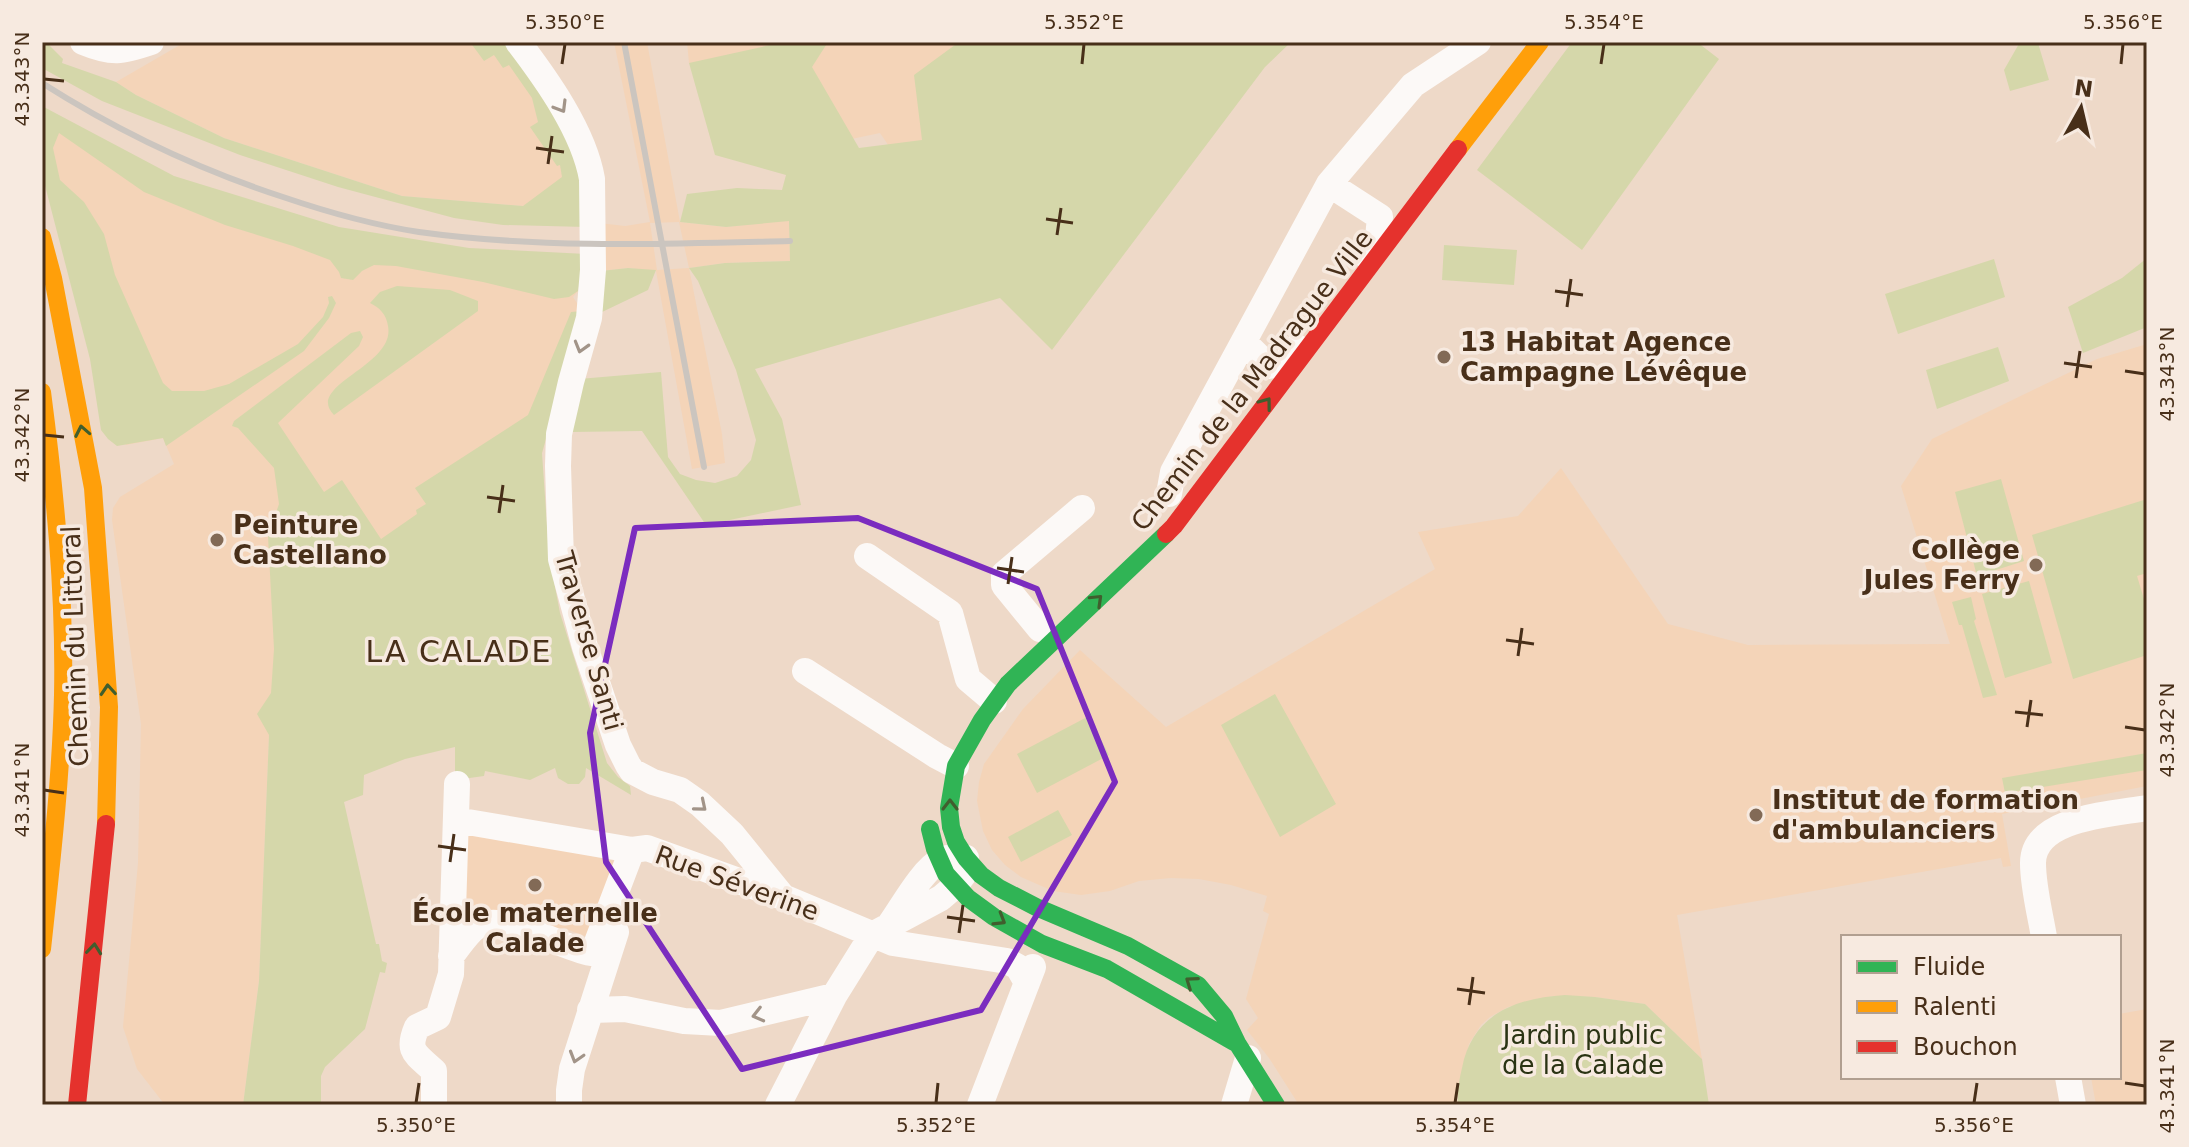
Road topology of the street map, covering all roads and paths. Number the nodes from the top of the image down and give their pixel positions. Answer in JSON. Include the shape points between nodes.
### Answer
{"nodes":[{"id":1,"x":83,"y":42,"type":"edge"},
{"id":2,"x":151,"y":42,"type":"edge"},
{"id":3,"x":518,"y":42,"type":"edge"},
{"id":4,"x":1478,"y":42,"type":"edge"},
{"id":5,"x":1540,"y":42,"type":"edge"},
{"id":6,"x":1329,"y":184,"type":"junction"},
{"id":7,"x":1386,"y":208,"type":"junction"},
{"id":8,"x":42,"y":237,"type":"edge"},
{"id":9,"x":1347,"y":260,"type":"dead end"},
{"id":10,"x":1347,"y":295,"type":"junction"},
{"id":11,"x":1330,"y":318,"type":"junction"},
{"id":12,"x":1296,"y":328,"type":"dead end"},
{"id":13,"x":1244,"y":342,"type":"junction"},
{"id":14,"x":1264,"y":371,"type":"junction"},
{"id":15,"x":42,"y":392,"type":"edge"},
{"id":16,"x":1220,"y":428,"type":"dead end"},
{"id":17,"x":1173,"y":502,"type":"junction"},
{"id":18,"x":1082,"y":508,"type":"dead end"},
{"id":19,"x":867,"y":556,"type":"dead end"},
{"id":20,"x":1039,"y":629,"type":"dead end"},
{"id":21,"x":805,"y":671,"type":"dead end"},
{"id":22,"x":982,"y":691,"type":"junction"},
{"id":23,"x":943,"y":757,"type":"junction"},
{"id":24,"x":457,"y":784,"type":"dead end"},
{"id":25,"x":2147,"y":808,"type":"edge"},
{"id":26,"x":929,"y":813,"type":"dead end"},
{"id":27,"x":456,"y":820,"type":"junction"},
{"id":28,"x":639,"y":849,"type":"junction"},
{"id":29,"x":966,"y":858,"type":"junction"},
{"id":30,"x":939,"y":861,"type":"junction"},
{"id":31,"x":955,"y":886,"type":"junction"},
{"id":32,"x":783,"y":897,"type":"junction"},
{"id":33,"x":1057,"y":916,"type":"junction"},
{"id":34,"x":881,"y":930,"type":"junction"},
{"id":35,"x":2044,"y":935,"type":"edge"},
{"id":36,"x":1042,"y":944,"type":"junction"},
{"id":37,"x":42,"y":949,"type":"edge"},
{"id":38,"x":451,"y":956,"type":"junction"},
{"id":39,"x":1027,"y":983,"type":"junction"},
{"id":40,"x":834,"y":996,"type":"junction"},
{"id":41,"x":590,"y":1010,"type":"junction"},
{"id":42,"x":87,"y":1027,"type":"junction"},
{"id":43,"x":1243,"y":1050,"type":"junction"},
{"id":44,"x":2068,"y":1079,"type":"edge"},
{"id":45,"x":77,"y":1105,"type":"edge"},
{"id":46,"x":99,"y":1105,"type":"edge"},
{"id":47,"x":434,"y":1105,"type":"edge"},
{"id":48,"x":569,"y":1105,"type":"edge"},
{"id":49,"x":778,"y":1105,"type":"edge"},
{"id":50,"x":980,"y":1105,"type":"edge"},
{"id":51,"x":1234,"y":1105,"type":"edge"},
{"id":52,"x":1276,"y":1105,"type":"edge"},
{"id":53,"x":2073,"y":1105,"type":"edge"}],
"edges":[{"from":1,"to":2,"type":"street","via":[[104,51]]},
{"from":3,"to":32,"type":"street","name":"Traverse Santi","one_way":true,"via":[[566,115],[592,179],[589,318],[559,434],[558,466],[561,559],[585,647],[632,771],[700,804]]},
{"from":4,"to":6,"type":"street","via":[[1413,85]]},
{"from":5,"to":10,"type":"main road","name":"Chemin de la Madrague Ville"},
{"from":6,"to":7,"type":"street"},
{"from":6,"to":13,"type":"street"},
{"from":7,"to":9,"type":"main road","name":"Chemin de la Madrague Ville"},
{"from":7,"to":10,"type":"street","via":[[1378,238],[1354,270]]},
{"from":42,"to":8,"type":"main road","name":"Chemin du Littoral","one_way":true,"via":[[106,832],[108,693],[93,488]]},
{"from":10,"to":11,"type":"main road","name":"Chemin de la Madrague Ville"},
{"from":11,"to":14,"type":"street","via":[[1314,325],[1284,364]]},
{"from":17,"to":11,"type":"main road","name":"Chemin de la Madrague Ville","one_way":true},
{"from":12,"to":14,"type":"main road","name":"Chemin de la Madrague Ville"},
{"from":13,"to":14,"type":"street"},
{"from":13,"to":17,"type":"street","via":[[1173,472]]},
{"from":15,"to":37,"type":"main road","via":[[62,574],[63,693]]},
{"from":16,"to":17,"type":"street","via":[[1222,442]]},
{"from":22,"to":17,"type":"main road","name":"Chemin de la Madrague Ville","one_way":true,"via":[[1008,684],[1174,526]]},
{"from":18,"to":20,"type":"street","via":[[1004,574],[1004,585]]},
{"from":19,"to":22,"type":"street","via":[[950,613],[968,679]]},
{"from":21,"to":23,"type":"street"},
{"from":22,"to":23,"type":"main road","name":"Chemin de la Madrague Ville"},
{"from":29,"to":23,"type":"main road","name":"Chemin de la Madrague Ville","one_way":true,"via":[[956,842]]},
{"from":24,"to":27,"type":"street"},
{"from":25,"to":35,"type":"street","via":[[2063,824],[2038,844],[2033,860]]},
{"from":26,"to":30,"type":"main road","name":"Chemin de la Madrague Ville"},
{"from":27,"to":28,"type":"street","name":"Rue Séverine"},
{"from":27,"to":38,"type":"street"},
{"from":28,"to":32,"type":"street","name":"Rue Séverine"},
{"from":28,"to":38,"type":"street","via":[[591,953],[496,921],[478,926]]},
{"from":28,"to":41,"type":"street"},
{"from":29,"to":30,"type":"street"},
{"from":29,"to":31,"type":"street"},
{"from":29,"to":33,"type":"main road","name":"Chemin de la Madrague Ville","via":[[999,888]]},
{"from":30,"to":31,"type":"main road","name":"Chemin de la Madrague Ville"},
{"from":30,"to":34,"type":"street"},
{"from":31,"to":34,"type":"street"},
{"from":31,"to":36,"type":"main road","name":"Chemin de la Madrague Ville","one_way":true,"via":[[994,917]]},
{"from":32,"to":34,"type":"street","name":"Rue Séverine"},
{"from":33,"to":36,"type":"street"},
{"from":43,"to":33,"type":"main road","name":"Chemin de la Madrague Ville","one_way":true,"via":[[1198,985],[1128,946]]},
{"from":34,"to":39,"type":"street","via":[[893,943],[1007,961],[1018,967]]},
{"from":34,"to":40,"type":"street"},
{"from":36,"to":39,"type":"street"},
{"from":36,"to":43,"type":"main road","name":"Chemin de la Madrague Ville","via":[[1107,969]]},
{"from":38,"to":47,"type":"street","via":[[438,1017],[417,1027],[411,1041],[412,1051],[434,1071]]},
{"from":39,"to":50,"type":"street"},
{"from":40,"to":41,"type":"street","one_way":true,"via":[[721,1023],[625,1009]]},
{"from":40,"to":49,"type":"street"},
{"from":41,"to":48,"type":"street","one_way":true,"via":[[572,1069]]},
{"from":42,"to":45,"type":"main road","name":"Chemin du Littoral"},
{"from":42,"to":46,"type":"street","via":[[89,1069]]},
{"from":43,"to":51,"type":"street"},
{"from":43,"to":52,"type":"main road","name":"Chemin de la Madrague Ville"},
{"from":44,"to":53,"type":"street"}]}
